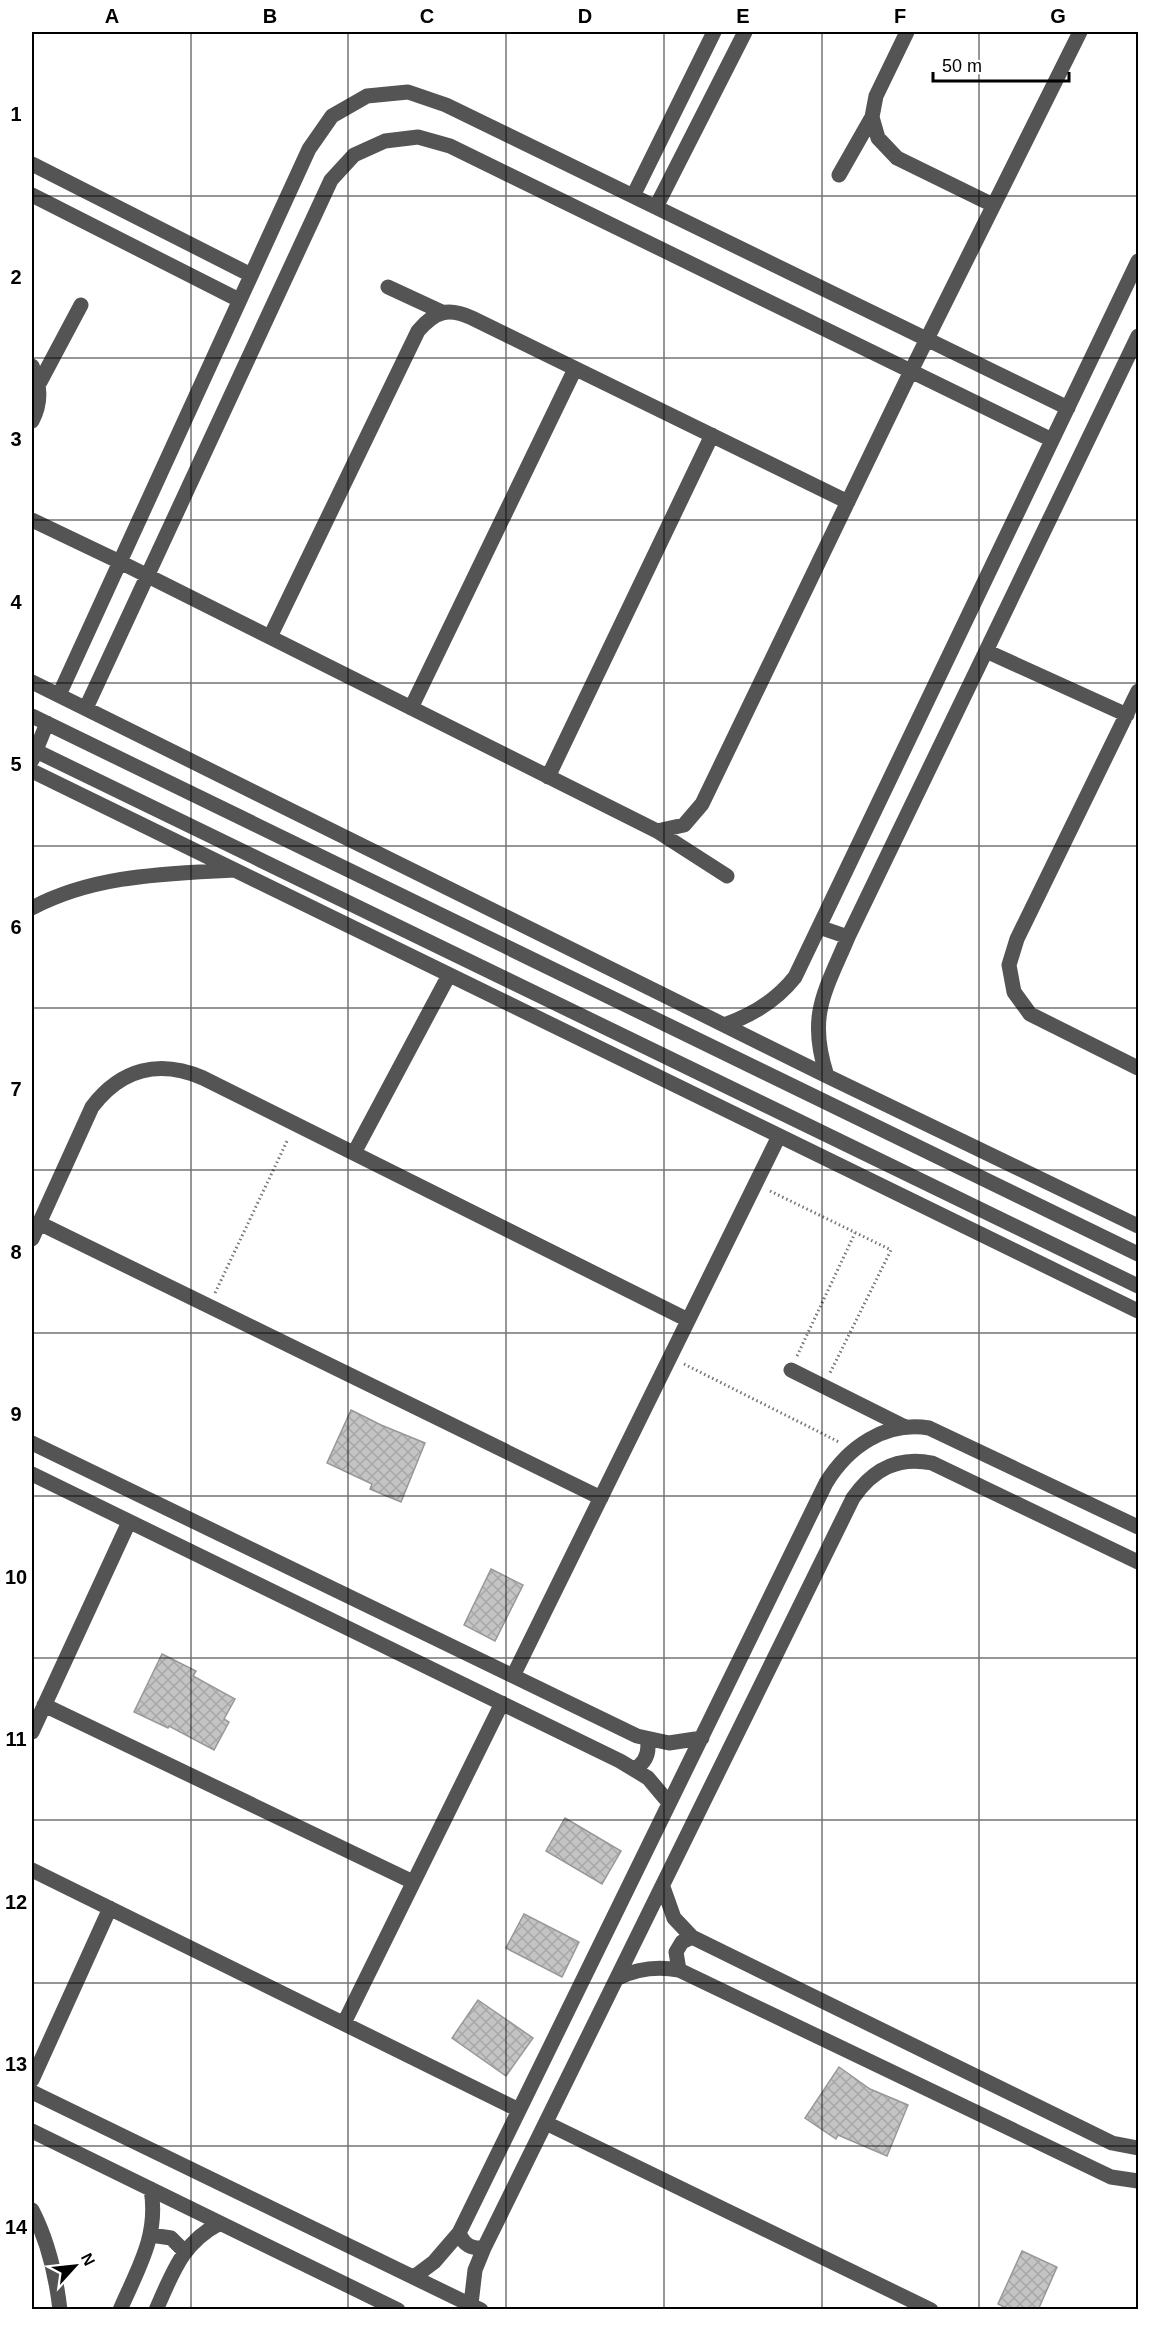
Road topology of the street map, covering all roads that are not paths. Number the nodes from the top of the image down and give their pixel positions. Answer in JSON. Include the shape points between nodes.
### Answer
{"nodes":[{"id":1,"x":714,"y":32,"type":"edge"},
{"id":2,"x":745,"y":32,"type":"edge"},
{"id":3,"x":907,"y":32,"type":"edge"},
{"id":4,"x":1080,"y":32,"type":"edge"},
{"id":5,"x":872,"y":117,"type":"junction"},
{"id":6,"x":32,"y":164,"type":"edge"},
{"id":7,"x":839,"y":176,"type":"dead end"},
{"id":8,"x":32,"y":195,"type":"edge"},
{"id":9,"x":633,"y":196,"type":"junction"},
{"id":10,"x":993,"y":205,"type":"junction"},
{"id":11,"x":656,"y":207,"type":"junction"},
{"id":12,"x":1138,"y":261,"type":"edge"},
{"id":13,"x":251,"y":274,"type":"junction"},
{"id":14,"x":388,"y":287,"type":"dead end"},
{"id":15,"x":239,"y":300,"type":"junction"},
{"id":16,"x":81,"y":305,"type":"dead end"},
{"id":17,"x":442,"y":312,"type":"junction"},
{"id":18,"x":1138,"y":336,"type":"edge"},
{"id":19,"x":927,"y":339,"type":"junction"},
{"id":20,"x":32,"y":366,"type":"edge"},
{"id":21,"x":575,"y":369,"type":"junction"},
{"id":22,"x":911,"y":371,"type":"junction"},
{"id":23,"x":40,"y":382,"type":"junction"},
{"id":24,"x":1068,"y":408,"type":"junction"},
{"id":25,"x":32,"y":421,"type":"edge"},
{"id":26,"x":712,"y":435,"type":"junction"},
{"id":27,"x":1052,"y":440,"type":"junction"},
{"id":28,"x":848,"y":502,"type":"junction"},
{"id":29,"x":32,"y":520,"type":"edge"},
{"id":30,"x":120,"y":562,"type":"junction"},
{"id":31,"x":147,"y":576,"type":"junction"},
{"id":32,"x":270,"y":638,"type":"junction"},
{"id":33,"x":986,"y":651,"type":"junction"},
{"id":34,"x":32,"y":682,"type":"edge"},
{"id":35,"x":1138,"y":691,"type":"edge"},
{"id":36,"x":59,"y":695,"type":"junction"},
{"id":37,"x":86,"y":708,"type":"junction"},
{"id":38,"x":411,"y":708,"type":"junction"},
{"id":39,"x":1127,"y":715,"type":"junction"},
{"id":40,"x":32,"y":716,"type":"edge"},
{"id":41,"x":47,"y":723,"type":"junction"},
{"id":42,"x":33,"y":753,"type":"edge"},
{"id":43,"x":32,"y":771,"type":"edge"},
{"id":44,"x":548,"y":777,"type":"junction"},
{"id":45,"x":657,"y":831,"type":"junction"},
{"id":46,"x":234,"y":870,"type":"junction"},
{"id":47,"x":727,"y":876,"type":"dead end"},
{"id":48,"x":32,"y":908,"type":"edge"},
{"id":49,"x":819,"y":927,"type":"junction"},
{"id":50,"x":848,"y":937,"type":"junction"},
{"id":51,"x":449,"y":975,"type":"junction"},
{"id":52,"x":565,"y":1008,"type":"junction"},
{"id":53,"x":724,"y":1025,"type":"junction"},
{"id":54,"x":555,"y":1026,"type":"junction"},
{"id":55,"x":1138,"y":1068,"type":"edge"},
{"id":56,"x":828,"y":1076,"type":"junction"},
{"id":57,"x":778,"y":1136,"type":"junction"},
{"id":58,"x":354,"y":1153,"type":"junction"},
{"id":59,"x":39,"y":1223,"type":"junction"},
{"id":60,"x":1138,"y":1226,"type":"edge"},
{"id":61,"x":32,"y":1239,"type":"edge"},
{"id":62,"x":1138,"y":1254,"type":"edge"},
{"id":63,"x":1138,"y":1286,"type":"edge"},
{"id":64,"x":1138,"y":1311,"type":"edge"},
{"id":65,"x":688,"y":1320,"type":"junction"},
{"id":66,"x":790,"y":1370,"type":"road end"},
{"id":67,"x":905,"y":1427,"type":"junction"},
{"id":68,"x":32,"y":1443,"type":"edge"},
{"id":69,"x":32,"y":1474,"type":"edge"},
{"id":70,"x":601,"y":1498,"type":"junction"},
{"id":71,"x":129,"y":1522,"type":"junction"},
{"id":72,"x":1138,"y":1527,"type":"edge"},
{"id":73,"x":1138,"y":1562,"type":"edge"},
{"id":74,"x":513,"y":1676,"type":"junction"},
{"id":75,"x":501,"y":1703,"type":"junction"},
{"id":76,"x":44,"y":1705,"type":"junction"},
{"id":77,"x":32,"y":1732,"type":"edge"},
{"id":78,"x":702,"y":1738,"type":"junction"},
{"id":79,"x":647,"y":1740,"type":"junction"},
{"id":80,"x":634,"y":1769,"type":"junction"},
{"id":81,"x":669,"y":1803,"type":"junction"},
{"id":82,"x":32,"y":1870,"type":"edge"},
{"id":83,"x":413,"y":1882,"type":"junction"},
{"id":84,"x":663,"y":1887,"type":"junction"},
{"id":85,"x":110,"y":1908,"type":"junction"},
{"id":86,"x":692,"y":1937,"type":"junction"},
{"id":87,"x":679,"y":1970,"type":"junction"},
{"id":88,"x":618,"y":1978,"type":"junction"},
{"id":89,"x":344,"y":2023,"type":"junction"},
{"id":90,"x":32,"y":2080,"type":"edge"},
{"id":91,"x":32,"y":2092,"type":"edge"},
{"id":92,"x":519,"y":2110,"type":"junction"},
{"id":93,"x":546,"y":2123,"type":"junction"},
{"id":94,"x":32,"y":2131,"type":"edge"},
{"id":95,"x":1138,"y":2148,"type":"edge"},
{"id":96,"x":1138,"y":2181,"type":"edge"},
{"id":97,"x":151,"y":2189,"type":"junction"},
{"id":98,"x":32,"y":2210,"type":"edge"},
{"id":99,"x":220,"y":2223,"type":"junction"},
{"id":100,"x":459,"y":2233,"type":"junction"},
{"id":101,"x":152,"y":2235,"type":"junction"},
{"id":102,"x":484,"y":2248,"type":"junction"},
{"id":103,"x":184,"y":2251,"type":"junction"},
{"id":104,"x":414,"y":2277,"type":"junction"},
{"id":105,"x":476,"y":2307,"type":"edge"},
{"id":106,"x":60,"y":2310,"type":"edge"},
{"id":107,"x":120,"y":2310,"type":"edge"},
{"id":108,"x":156,"y":2310,"type":"edge"},
{"id":109,"x":398,"y":2310,"type":"edge"},
{"id":110,"x":932,"y":2310,"type":"edge"}],
"edges":[{"from":1,"to":9,"type":"street"},
{"from":2,"to":11,"type":"street"},
{"from":3,"to":5,"type":"street","via":[[876,96]]},
{"from":4,"to":10,"type":"street"},
{"from":5,"to":7,"type":"street"},
{"from":5,"to":10,"type":"street","via":[[878,138],[897,158]]},
{"from":6,"to":13,"type":"street"},
{"from":8,"to":15,"type":"street"},
{"from":9,"to":11,"type":"street"},
{"from":9,"to":13,"type":"street","via":[[446,105],[408,92],[367,96],[332,116],[309,150]]},
{"from":10,"to":19,"type":"street"},
{"from":11,"to":19,"type":"street"},
{"from":12,"to":24,"type":"street"},
{"from":13,"to":15,"type":"street"},
{"from":14,"to":17,"type":"street"},
{"from":15,"to":30,"type":"street"},
{"from":16,"to":23,"type":"street"},
{"from":17,"to":21,"type":"street","via":[[458,312]]},
{"from":17,"to":32,"type":"street","via":[[428,319],[418,331]]},
{"from":18,"to":33,"type":"street"},
{"from":19,"to":22,"type":"street"},
{"from":19,"to":24,"type":"street"},
{"from":20,"to":23,"type":"street"},
{"from":21,"to":26,"type":"street"},
{"from":21,"to":38,"type":"street"},
{"from":22,"to":27,"type":"street"},
{"from":22,"to":28,"type":"street"},
{"from":22,"to":31,"type":"street","via":[[450,146],[418,137],[384,141],[354,156],[332,180]]},
{"from":23,"to":25,"type":"street"},
{"from":24,"to":27,"type":"street"},
{"from":26,"to":28,"type":"street"},
{"from":26,"to":44,"type":"street"},
{"from":27,"to":49,"type":"street"},
{"from":28,"to":45,"type":"street","via":[[702,804],[684,825]]},
{"from":29,"to":30,"type":"street"},
{"from":30,"to":31,"type":"street"},
{"from":30,"to":36,"type":"street"},
{"from":31,"to":32,"type":"street"},
{"from":31,"to":37,"type":"street"},
{"from":32,"to":38,"type":"street"},
{"from":33,"to":39,"type":"street"},
{"from":33,"to":50,"type":"street"},
{"from":34,"to":36,"type":"street"},
{"from":35,"to":39,"type":"street"},
{"from":36,"to":37,"type":"street"},
{"from":37,"to":53,"type":"street"},
{"from":38,"to":44,"type":"street"},
{"from":39,"to":55,"type":"street","via":[[1017,939],[1009,965],[1014,992],[1030,1014]]},
{"from":40,"to":41,"type":"street"},
{"from":41,"to":42,"type":"street"},
{"from":41,"to":62,"type":"street"},
{"from":42,"to":52,"type":"street"},
{"from":43,"to":46,"type":"street"},
{"from":44,"to":45,"type":"street"},
{"from":45,"to":47,"type":"street"},
{"from":46,"to":48,"type":"street","via":[[124,878],[78,889]]},
{"from":46,"to":51,"type":"street"},
{"from":49,"to":50,"type":"street"},
{"from":49,"to":53,"type":"street","via":[[784,991],[757,1011]]},
{"from":50,"to":56,"type":"street","via":[[819,1005],[819,1048]]},
{"from":51,"to":54,"type":"street"},
{"from":51,"to":58,"type":"street"},
{"from":52,"to":54,"type":"street"},
{"from":52,"to":63,"type":"street"},
{"from":53,"to":56,"type":"street"},
{"from":54,"to":57,"type":"street"},
{"from":56,"to":60,"type":"street"},
{"from":57,"to":64,"type":"street"},
{"from":57,"to":65,"type":"street"},
{"from":58,"to":59,"type":"street","via":[[189,1072],[159,1068],[132,1074],[110,1088],[92,1107]]},
{"from":58,"to":65,"type":"street"},
{"from":59,"to":61,"type":"street"},
{"from":59,"to":70,"type":"street"},
{"from":65,"to":70,"type":"street"},
{"from":66,"to":67,"type":"street"},
{"from":67,"to":72,"type":"street","via":[[940,1432]]},
{"from":67,"to":78,"type":"street","via":[[879,1434],[854,1449],[838,1465]]},
{"from":68,"to":74,"type":"street"},
{"from":69,"to":71,"type":"street"},
{"from":70,"to":74,"type":"street"},
{"from":71,"to":75,"type":"street"},
{"from":71,"to":76,"type":"street"},
{"from":73,"to":84,"type":"street","via":[[932,1463],[906,1460],[881,1470],[853,1498]]},
{"from":74,"to":79,"type":"street"},
{"from":75,"to":80,"type":"street"},
{"from":75,"to":83,"type":"street"},
{"from":76,"to":77,"type":"street"},
{"from":76,"to":83,"type":"street"},
{"from":78,"to":79,"type":"street","via":[[669,1743]]},
{"from":78,"to":81,"type":"street"},
{"from":79,"to":80,"type":"street","via":[[645,1761]]},
{"from":80,"to":81,"type":"street","via":[[648,1778]]},
{"from":81,"to":92,"type":"street"},
{"from":82,"to":85,"type":"street"},
{"from":83,"to":89,"type":"street"},
{"from":84,"to":86,"type":"street","via":[[674,1918]]},
{"from":84,"to":88,"type":"street"},
{"from":85,"to":89,"type":"street"},
{"from":85,"to":90,"type":"street"},
{"from":86,"to":87,"type":"street","via":[[682,1942],[676,1952]]},
{"from":86,"to":95,"type":"street","via":[[1112,2143]]},
{"from":87,"to":88,"type":"street","via":[[641,1969]]},
{"from":87,"to":96,"type":"street","via":[[1111,2176]]},
{"from":88,"to":93,"type":"street"},
{"from":89,"to":92,"type":"street"},
{"from":91,"to":104,"type":"street"},
{"from":92,"to":100,"type":"street"},
{"from":93,"to":102,"type":"street"},
{"from":93,"to":110,"type":"street"},
{"from":94,"to":97,"type":"street"},
{"from":97,"to":99,"type":"street"},
{"from":97,"to":101,"type":"street"},
{"from":98,"to":106,"type":"street","via":[[46,2241]]},
{"from":99,"to":103,"type":"street","via":[[206,2230]]},
{"from":99,"to":109,"type":"street"},
{"from":100,"to":102,"type":"street","via":[[465,2244]]},
{"from":100,"to":104,"type":"street","via":[[434,2262]]},
{"from":101,"to":103,"type":"street","via":[[171,2238]]},
{"from":101,"to":107,"type":"street"},
{"from":102,"to":105,"type":"street","via":[[475,2270]]},
{"from":103,"to":108,"type":"street"},
{"from":104,"to":105,"type":"street"}]}
